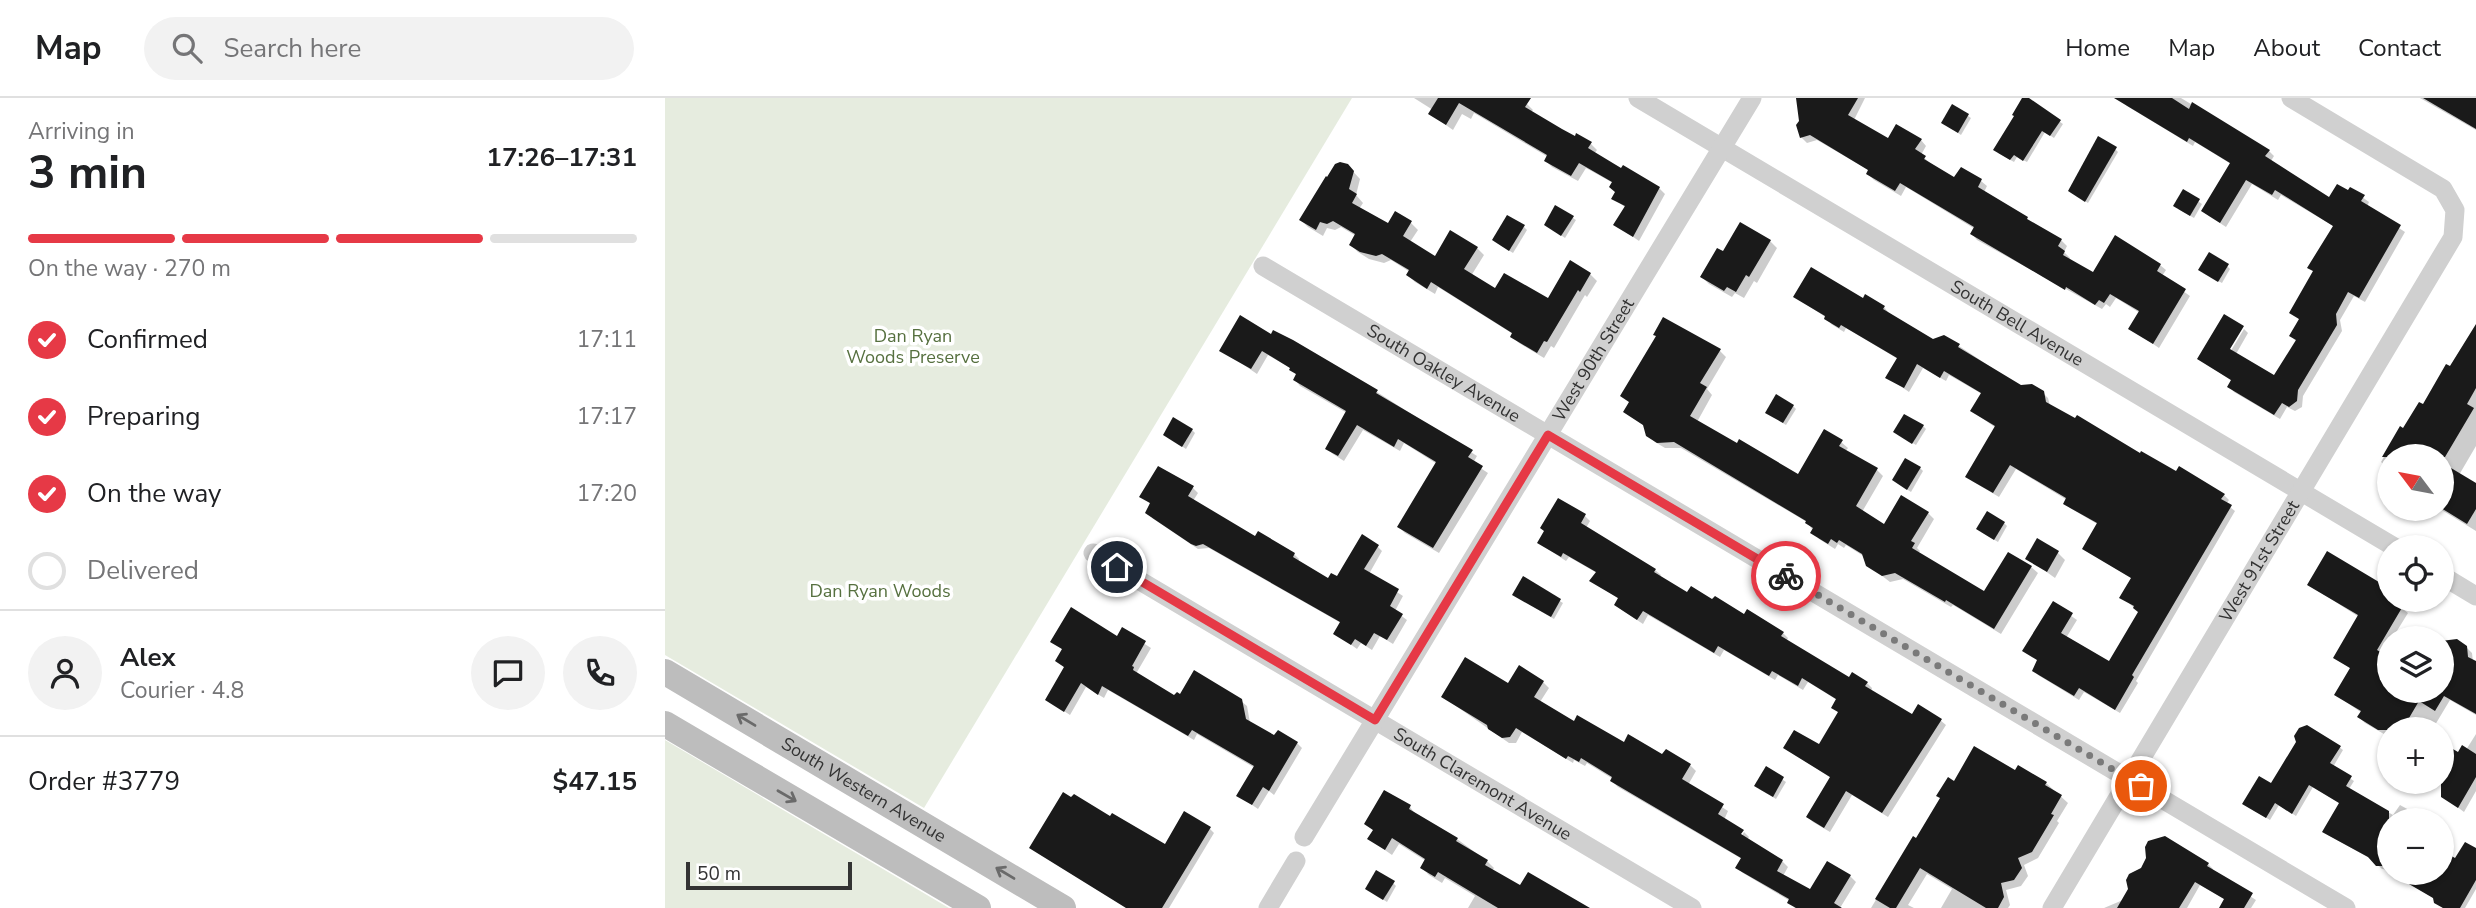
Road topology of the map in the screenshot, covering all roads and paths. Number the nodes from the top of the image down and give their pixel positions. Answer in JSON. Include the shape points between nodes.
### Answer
{"nodes":[{"id":1,"x":1638,"y":98,"type":"edge"},
{"id":2,"x":1752,"y":98,"type":"edge"},
{"id":3,"x":2291,"y":98,"type":"edge"},
{"id":4,"x":1722,"y":148,"type":"junction"},
{"id":5,"x":1263,"y":266,"type":"dead end"},
{"id":6,"x":1548,"y":435,"type":"junction"},
{"id":7,"x":2301,"y":491,"type":"junction"},
{"id":8,"x":2377,"y":537,"type":"edge"},
{"id":9,"x":1093,"y":553,"type":"dead end"},
{"id":10,"x":2454,"y":583,"type":"edge"},
{"id":11,"x":2476,"y":596,"type":"edge"},
{"id":12,"x":665,"y":672,"type":"edge"},
{"id":13,"x":1375,"y":720,"type":"junction"},
{"id":14,"x":665,"y":724,"type":"edge"},
{"id":15,"x":2129,"y":779,"type":"junction"},
{"id":16,"x":1304,"y":836,"type":"dead end"},
{"id":17,"x":1296,"y":861,"type":"dead end"},
{"id":18,"x":978,"y":908,"type":"edge"},
{"id":19,"x":1063,"y":908,"type":"edge"},
{"id":20,"x":1269,"y":908,"type":"edge"},
{"id":21,"x":1692,"y":908,"type":"edge"},
{"id":22,"x":2052,"y":908,"type":"edge"},
{"id":23,"x":2346,"y":908,"type":"edge"}],
"edges":[{"from":1,"to":4,"type":"street","name":"South Bell Avenue"},
{"from":2,"to":4,"type":"street","name":"West 90th Street"},
{"from":3,"to":7,"type":"street","name":"West 91st Street","via":[[2444,188],[2455,210],[2453,237]]},
{"from":4,"to":6,"type":"street","name":"West 90th Street"},
{"from":4,"to":7,"type":"street","name":"South Bell Avenue"},
{"from":5,"to":6,"type":"street","name":"South Oakley Avenue"},
{"from":6,"to":13,"type":"street","name":"West 90th Street"},
{"from":6,"to":15,"type":"street","name":"South Oakley Avenue"},
{"from":7,"to":8,"type":"street","name":"South Bell Avenue"},
{"from":7,"to":15,"type":"street","name":"West 91st Street"},
{"from":9,"to":13,"type":"street","name":"South Claremont Avenue"},
{"from":10,"to":11,"type":"street"},
{"from":19,"to":12,"type":"main road","name":"South Western Avenue","one_way":true},
{"from":13,"to":16,"type":"street","name":"West 90th Street"},
{"from":13,"to":21,"type":"street","name":"South Claremont Avenue"},
{"from":14,"to":18,"type":"main road","one_way":true},
{"from":15,"to":22,"type":"street","name":"West 91st Street"},
{"from":15,"to":23,"type":"street","name":"South Oakley Avenue"},
{"from":17,"to":20,"type":"street"}]}
